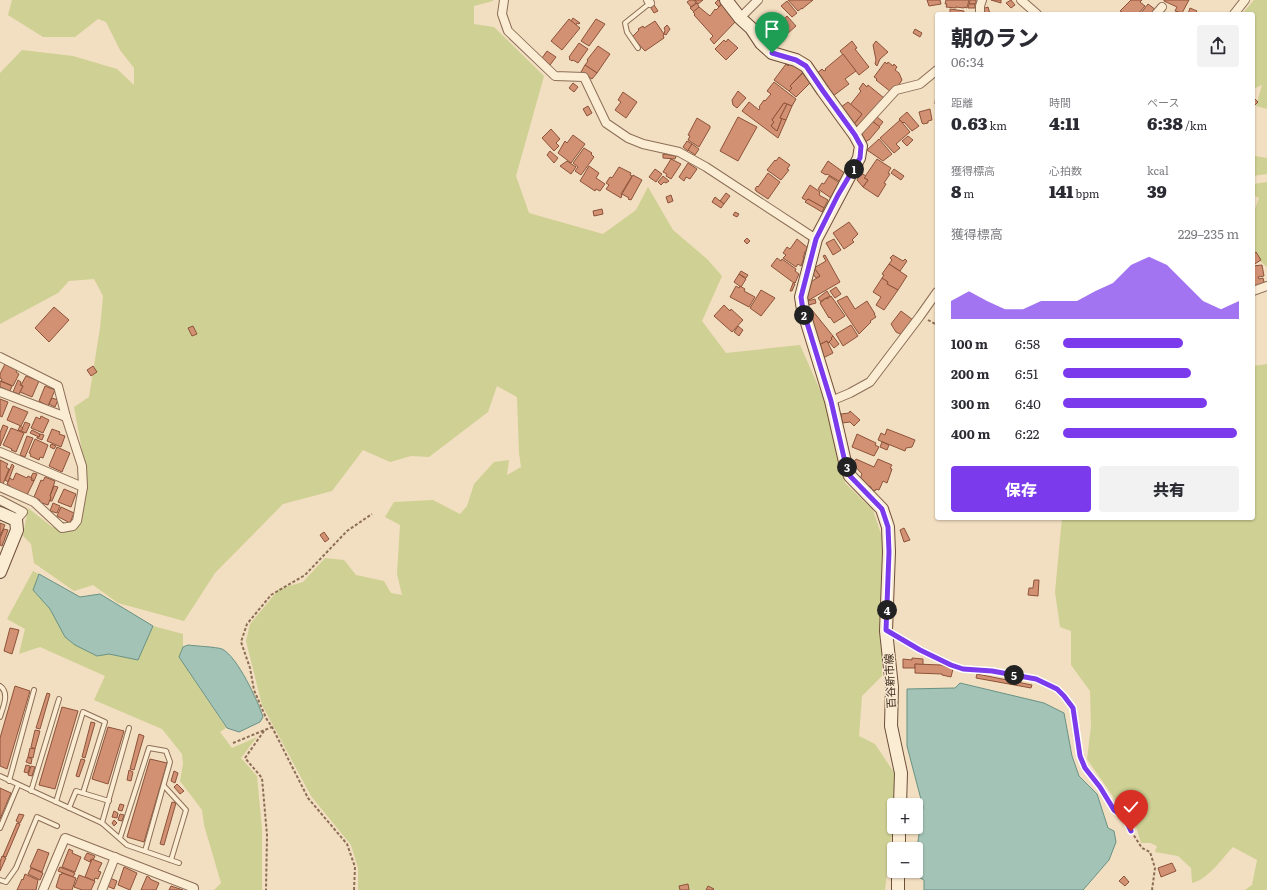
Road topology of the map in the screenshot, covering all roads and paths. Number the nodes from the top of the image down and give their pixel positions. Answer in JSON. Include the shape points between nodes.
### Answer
{"nodes":[{"id":1,"x":504,"y":0,"type":"edge"},
{"id":2,"x":726,"y":0,"type":"edge"},
{"id":3,"x":758,"y":0,"type":"edge"},
{"id":4,"x":982,"y":0,"type":"edge"},
{"id":5,"x":1021,"y":0,"type":"edge"},
{"id":6,"x":1245,"y":0,"type":"edge"},
{"id":7,"x":649,"y":1,"type":"edge"},
{"id":8,"x":1162,"y":7,"type":"dead end"},
{"id":9,"x":980,"y":12,"type":"edge"},
{"id":10,"x":1035,"y":12,"type":"edge"},
{"id":11,"x":1158,"y":12,"type":"edge"},
{"id":12,"x":1236,"y":12,"type":"edge"},
{"id":13,"x":740,"y":18,"type":"junction"},
{"id":14,"x":638,"y":48,"type":"dead end"},
{"id":15,"x":935,"y":72,"type":"edge"},
{"id":16,"x":855,"y":135,"type":"junction"},
{"id":17,"x":816,"y":239,"type":"junction"},
{"id":18,"x":1267,"y":286,"type":"edge"},
{"id":19,"x":1255,"y":290,"type":"edge"},
{"id":20,"x":935,"y":295,"type":"edge"},
{"id":21,"x":0,"y":357,"type":"edge"},
{"id":22,"x":0,"y":392,"type":"edge"},
{"id":23,"x":831,"y":401,"type":"junction"},
{"id":24,"x":66,"y":417,"type":"junction"},
{"id":25,"x":0,"y":452,"type":"edge"},
{"id":26,"x":0,"y":487,"type":"edge"},
{"id":27,"x":83,"y":487,"type":"junction"},
{"id":28,"x":0,"y":500,"type":"edge"},
{"id":29,"x":0,"y":513,"type":"edge"},
{"id":30,"x":372,"y":514,"type":"dead end"},
{"id":31,"x":16,"y":520,"type":"junction"},
{"id":32,"x":0,"y":572,"type":"edge"},
{"id":33,"x":886,"y":630,"type":"junction"},
{"id":34,"x":0,"y":686,"type":"edge"},
{"id":35,"x":34,"y":690,"type":"dead end"},
{"id":36,"x":59,"y":699,"type":"dead end"},
{"id":37,"x":0,"y":717,"type":"edge"},
{"id":38,"x":272,"y":727,"type":"junction"},
{"id":39,"x":129,"y":728,"type":"dead end"},
{"id":40,"x":264,"y":731,"type":"junction"},
{"id":41,"x":233,"y":743,"type":"dead end"},
{"id":42,"x":0,"y":776,"type":"edge"},
{"id":43,"x":10,"y":781,"type":"junction"},
{"id":44,"x":18,"y":785,"type":"junction"},
{"id":45,"x":164,"y":786,"type":"junction"},
{"id":46,"x":31,"y":791,"type":"junction"},
{"id":47,"x":83,"y":793,"type":"junction"},
{"id":48,"x":900,"y":798,"type":"edge"},
{"id":49,"x":109,"y":801,"type":"junction"},
{"id":50,"x":56,"y":802,"type":"junction"},
{"id":51,"x":69,"y":808,"type":"junction"},
{"id":52,"x":102,"y":823,"type":"junction"},
{"id":53,"x":57,"y":826,"type":"dead end"},
{"id":54,"x":0,"y":828,"type":"edge"},
{"id":55,"x":120,"y":838,"type":"junction"},
{"id":56,"x":145,"y":851,"type":"junction"},
{"id":57,"x":115,"y":858,"type":"junction"},
{"id":58,"x":171,"y":860,"type":"junction"},
{"id":59,"x":179,"y":863,"type":"dead end"},
{"id":60,"x":898,"y":878,"type":"edge"},
{"id":61,"x":0,"y":880,"type":"edge"},
{"id":62,"x":43,"y":890,"type":"edge"},
{"id":63,"x":102,"y":890,"type":"edge"},
{"id":64,"x":194,"y":890,"type":"edge"},
{"id":65,"x":266,"y":890,"type":"edge"},
{"id":66,"x":354,"y":890,"type":"edge"},
{"id":67,"x":898,"y":890,"type":"edge"},
{"id":68,"x":1152,"y":890,"type":"edge"}],
"edges":[{"from":1,"to":17,"type":"street","via":[[502,14],[508,31],[555,76],[584,77],[606,123],[628,138],[643,144],[679,152]]},
{"from":2,"to":13,"type":"main road","name":"百谷新市線"},
{"from":3,"to":13,"type":"street"},
{"from":4,"to":9,"type":"street"},
{"from":5,"to":10,"type":"street"},
{"from":6,"to":12,"type":"street"},
{"from":7,"to":14,"type":"lane","via":[[625,23],[627,32]]},
{"from":8,"to":11,"type":"street"},
{"from":13,"to":16,"type":"main road","name":"百谷新市線","via":[[772,53],[796,60],[806,66]]},
{"from":15,"to":16,"type":"street","via":[[920,84],[896,90]]},
{"from":16,"to":17,"type":"main road","name":"百谷新市線","via":[[861,146],[860,158]]},
{"from":17,"to":23,"type":"main road","name":"百谷新市線","via":[[801,297]]},
{"from":18,"to":19,"type":"street"},
{"from":20,"to":23,"type":"street","via":[[870,382]]},
{"from":21,"to":24,"type":"street","via":[[58,386]]},
{"from":22,"to":24,"type":"street"},
{"from":23,"to":33,"type":"main road","name":"百谷新市線","via":[[850,476],[882,509],[888,527]]},
{"from":24,"to":27,"type":"street","via":[[82,466]]},
{"from":25,"to":27,"type":"street"},
{"from":26,"to":27,"type":"street","via":[[34,502],[62,528],[73,526],[77,521]]},
{"from":28,"to":31,"type":"street","via":[[23,512]]},
{"from":29,"to":31,"type":"main road"},
{"from":30,"to":38,"type":"path","via":[[347,531],[305,575],[271,595],[247,624],[241,642],[254,690]]},
{"from":31,"to":32,"type":"main road","via":[[17,530]]},
{"from":33,"to":48,"type":"main road","name":"百谷新市線","via":[[892,687],[891,726],[900,773]]},
{"from":33,"to":68,"type":"path","via":[[951,665],[1036,679],[1057,689],[1073,708],[1080,756],[1085,768],[1114,810],[1125,818],[1142,848],[1150,852],[1155,868]]},
{"from":34,"to":37,"type":"lane","via":[[6,695]]},
{"from":35,"to":43,"type":"lane"},
{"from":36,"to":46,"type":"lane"},
{"from":38,"to":40,"type":"path"},
{"from":38,"to":66,"type":"path","via":[[308,798],[347,844],[355,867]]},
{"from":39,"to":49,"type":"lane"},
{"from":40,"to":41,"type":"path"},
{"from":40,"to":65,"type":"path","via":[[245,758],[262,778],[267,835]]},
{"from":42,"to":43,"type":"lane"},
{"from":43,"to":44,"type":"lane"},
{"from":44,"to":46,"type":"lane"},
{"from":44,"to":54,"type":"lane"},
{"from":45,"to":55,"type":"lane","via":[[170,762],[166,751],[149,748]]},
{"from":45,"to":56,"type":"lane"},
{"from":45,"to":58,"type":"lane","via":[[186,810]]},
{"from":46,"to":50,"type":"lane"},
{"from":47,"to":49,"type":"lane"},
{"from":47,"to":50,"type":"lane","via":[[104,722],[82,712]]},
{"from":47,"to":51,"type":"lane","via":[[76,791]]},
{"from":49,"to":52,"type":"lane"},
{"from":50,"to":51,"type":"lane"},
{"from":51,"to":52,"type":"lane"},
{"from":52,"to":55,"type":"lane"},
{"from":53,"to":61,"type":"lane","via":[[37,818],[16,868],[6,882]]},
{"from":55,"to":56,"type":"lane","via":[[127,845]]},
{"from":56,"to":58,"type":"lane"},
{"from":57,"to":62,"type":"street","via":[[65,838]]},
{"from":57,"to":63,"type":"street"},
{"from":57,"to":64,"type":"street"},
{"from":58,"to":59,"type":"lane"},
{"from":60,"to":67,"type":"main road"}]}
